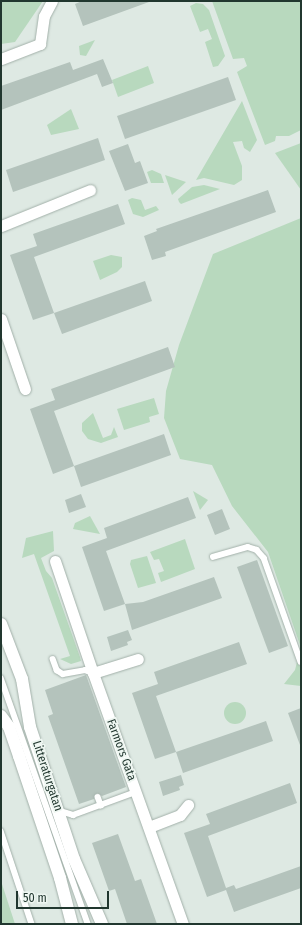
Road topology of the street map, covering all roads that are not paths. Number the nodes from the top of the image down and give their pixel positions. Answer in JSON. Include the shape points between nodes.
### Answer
{"nodes":[{"id":1,"x":52,"y":1,"type":"edge"},
{"id":2,"x":1,"y":59,"type":"edge"},
{"id":3,"x":90,"y":190,"type":"dead end"},
{"id":4,"x":1,"y":226,"type":"edge"},
{"id":5,"x":1,"y":319,"type":"edge"},
{"id":6,"x":25,"y":389,"type":"dead end"},
{"id":7,"x":213,"y":557,"type":"dead end"},
{"id":8,"x":54,"y":561,"type":"dead end"},
{"id":9,"x":1,"y":624,"type":"edge"},
{"id":10,"x":53,"y":659,"type":"dead end"},
{"id":11,"x":138,"y":659,"type":"dead end"},
{"id":12,"x":301,"y":662,"type":"edge"},
{"id":13,"x":93,"y":673,"type":"junction"},
{"id":14,"x":1,"y":678,"type":"edge"},
{"id":15,"x":1,"y":716,"type":"edge"},
{"id":16,"x":136,"y":792,"type":"junction"},
{"id":17,"x":98,"y":797,"type":"dead end"},
{"id":18,"x":101,"y":805,"type":"junction"},
{"id":19,"x":188,"y":805,"type":"dead end"},
{"id":20,"x":58,"y":810,"type":"junction"},
{"id":21,"x":149,"y":827,"type":"junction"},
{"id":22,"x":1,"y":832,"type":"edge"},
{"id":23,"x":32,"y":924,"type":"edge"},
{"id":24,"x":72,"y":924,"type":"edge"},
{"id":25,"x":88,"y":924,"type":"edge"},
{"id":26,"x":102,"y":924,"type":"edge"},
{"id":27,"x":183,"y":924,"type":"edge"}],
"edges":[{"from":1,"to":2,"type":"street","via":[[44,16],[40,44]]},
{"from":3,"to":4,"type":"street"},
{"from":5,"to":6,"type":"street"},
{"from":7,"to":12,"type":"lane","via":[[248,547],[257,550],[264,558]]},
{"from":8,"to":13,"type":"street","name":"Farmors Gata"},
{"from":9,"to":20,"type":"street","name":"Litteraturgatan","via":[[22,679],[30,727]]},
{"from":10,"to":13,"type":"lane","via":[[57,670],[63,674],[85,670]]},
{"from":11,"to":13,"type":"street"},
{"from":13,"to":16,"type":"street","name":"Farmors Gata"},
{"from":14,"to":25,"type":"lane"},
{"from":15,"to":24,"type":"street","name":"Litteraturgatan","via":[[9,727],[20,756],[60,878]]},
{"from":16,"to":18,"type":"lane"},
{"from":16,"to":21,"type":"street","name":"Farmors Gata"},
{"from":17,"to":18,"type":"lane"},
{"from":18,"to":20,"type":"lane","via":[[73,815]]},
{"from":19,"to":21,"type":"street","via":[[180,815]]},
{"from":20,"to":26,"type":"street","name":"Litteraturgatan","via":[[80,875]]},
{"from":21,"to":27,"type":"street","name":"Farmors Gata"},
{"from":22,"to":23,"type":"lane"}]}
